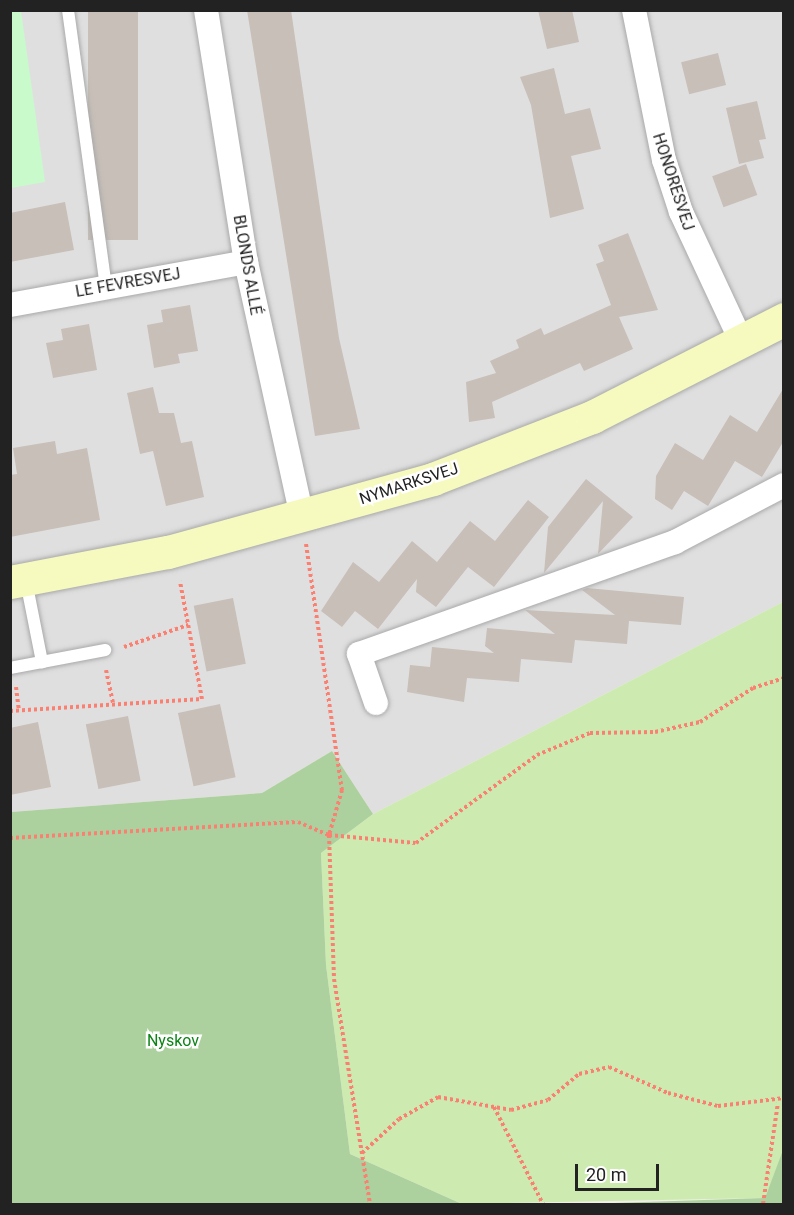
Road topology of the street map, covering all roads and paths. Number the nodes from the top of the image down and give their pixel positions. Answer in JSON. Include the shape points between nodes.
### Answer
{"nodes":[{"id":1,"x":68,"y":10,"type":"edge"},
{"id":2,"x":206,"y":10,"type":"edge"},
{"id":3,"x":634,"y":10,"type":"edge"},
{"id":4,"x":246,"y":262,"type":"junction"},
{"id":5,"x":106,"y":287,"type":"junction"},
{"id":6,"x":10,"y":305,"type":"edge"},
{"id":7,"x":783,"y":319,"type":"edge"},
{"id":8,"x":742,"y":343,"type":"junction"},
{"id":9,"x":783,"y":485,"type":"edge"},
{"id":10,"x":302,"y":516,"type":"junction"},
{"id":11,"x":174,"y":550,"type":"junction"},
{"id":12,"x":18,"y":581,"type":"edge"},
{"id":13,"x":188,"y":625,"type":"junction"},
{"id":14,"x":104,"y":650,"type":"junction"},
{"id":15,"x":42,"y":662,"type":"junction"},
{"id":16,"x":10,"y":668,"type":"edge"},
{"id":17,"x":783,"y":678,"type":"edge"},
{"id":18,"x":376,"y":703,"type":"dead end"},
{"id":19,"x":113,"y":704,"type":"junction"},
{"id":20,"x":10,"y":711,"type":"edge"},
{"id":21,"x":329,"y":835,"type":"junction"},
{"id":22,"x":10,"y":838,"type":"edge"},
{"id":23,"x":783,"y":1098,"type":"edge"},
{"id":24,"x":778,"y":1103,"type":"junction"},
{"id":25,"x":494,"y":1107,"type":"junction"},
{"id":26,"x":362,"y":1153,"type":"junction"},
{"id":27,"x":370,"y":1204,"type":"edge"},
{"id":28,"x":543,"y":1204,"type":"edge"},
{"id":29,"x":763,"y":1204,"type":"edge"}],
"edges":[{"from":1,"to":5,"type":"lane"},
{"from":2,"to":4,"type":"street","name":"BLONDS ALLÉ"},
{"from":3,"to":8,"type":"street","name":"HONORESVEJ","via":[[664,160],[681,212]]},
{"from":4,"to":5,"type":"street","name":"LE FEVRESVEJ"},
{"from":4,"to":10,"type":"street","name":"BLONDS ALLÉ"},
{"from":5,"to":6,"type":"street","name":"LE FEVRESVEJ"},
{"from":7,"to":8,"type":"street","name":"NYMARKSVEJ"},
{"from":8,"to":10,"type":"street","name":"NYMARKSVEJ","via":[[592,417],[433,479]]},
{"from":9,"to":18,"type":"street","via":[[675,542],[359,654]]},
{"from":10,"to":11,"type":"street","name":"NYMARKSVEJ"},
{"from":10,"to":21,"type":"path","via":[[342,790]]},
{"from":11,"to":12,"type":"street","name":"NYMARKSVEJ"},
{"from":11,"to":13,"type":"path"},
{"from":12,"to":15,"type":"lane"},
{"from":13,"to":14,"type":"path","via":[[140,644]]},
{"from":13,"to":19,"type":"path","via":[[202,699]]},
{"from":14,"to":15,"type":"lane"},
{"from":14,"to":19,"type":"path"},
{"from":15,"to":16,"type":"lane"},
{"from":17,"to":21,"type":"path","via":[[753,688],[700,722],[655,732],[590,733],[537,755],[416,843]]},
{"from":19,"to":20,"type":"path"},
{"from":21,"to":22,"type":"path","via":[[298,822],[245,822]]},
{"from":21,"to":26,"type":"path","via":[[334,979]]},
{"from":23,"to":24,"type":"path"},
{"from":24,"to":25,"type":"path","via":[[718,1106],[668,1093],[609,1067],[579,1074],[548,1100],[511,1110]]},
{"from":24,"to":29,"type":"path"},
{"from":25,"to":26,"type":"path","via":[[438,1097],[399,1119]]},
{"from":25,"to":28,"type":"path"},
{"from":26,"to":27,"type":"path"}]}
